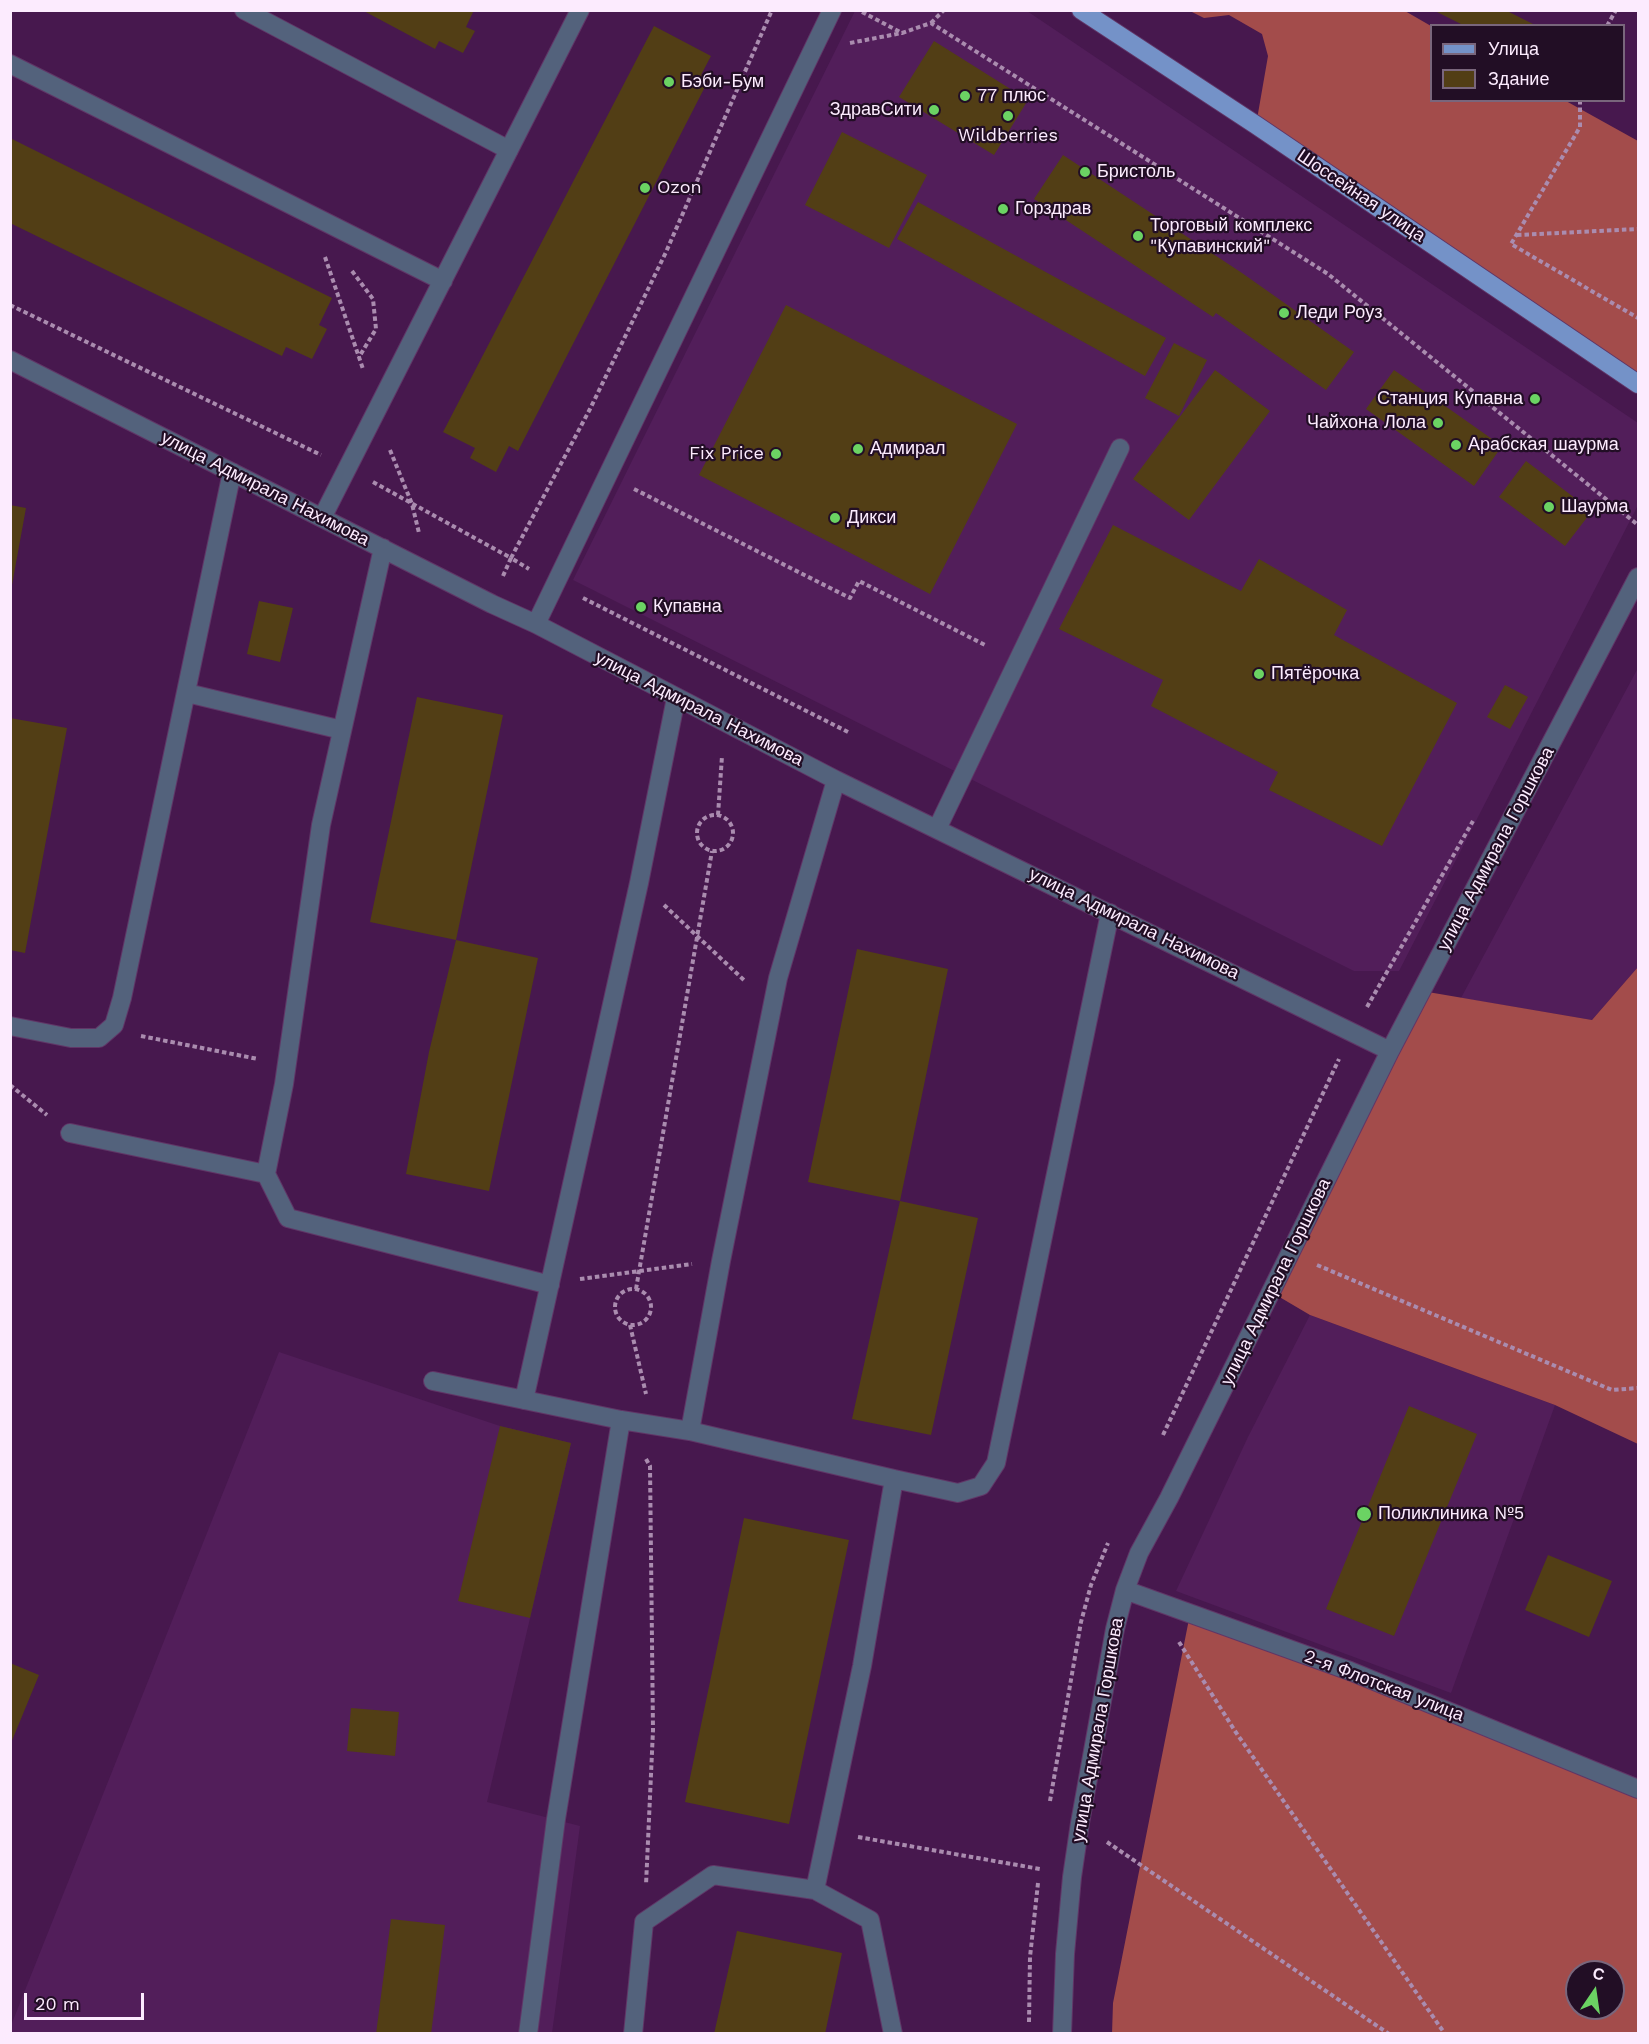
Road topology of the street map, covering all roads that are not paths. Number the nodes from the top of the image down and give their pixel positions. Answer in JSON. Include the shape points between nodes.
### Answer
{"nodes":[{"id":1,"x":244,"y":10,"type":"edge"},
{"id":2,"x":580,"y":10,"type":"edge"},
{"id":3,"x":832,"y":10,"type":"edge"},
{"id":4,"x":1081,"y":10,"type":"edge"},
{"id":5,"x":10,"y":64,"type":"edge"},
{"id":6,"x":509,"y":150,"type":"junction"},
{"id":7,"x":443,"y":281,"type":"junction"},
{"id":8,"x":10,"y":360,"type":"edge"},
{"id":9,"x":1638,"y":384,"type":"edge"},
{"id":10,"x":1120,"y":448,"type":"dead end"},
{"id":11,"x":232,"y":472,"type":"junction"},
{"id":12,"x":322,"y":518,"type":"junction"},
{"id":13,"x":383,"y":548,"type":"junction"},
{"id":14,"x":1638,"y":577,"type":"edge"},
{"id":15,"x":536,"y":624,"type":"junction"},
{"id":16,"x":187,"y":693,"type":"junction"},
{"id":17,"x":676,"y":698,"type":"junction"},
{"id":18,"x":342,"y":730,"type":"junction"},
{"id":19,"x":836,"y":780,"type":"junction"},
{"id":20,"x":937,"y":829,"type":"junction"},
{"id":21,"x":1110,"y":913,"type":"junction"},
{"id":22,"x":10,"y":1026,"type":"edge"},
{"id":23,"x":1390,"y":1051,"type":"junction"},
{"id":24,"x":70,"y":1133,"type":"road end"},
{"id":25,"x":266,"y":1174,"type":"junction"},
{"id":26,"x":550,"y":1284,"type":"junction"},
{"id":27,"x":433,"y":1381,"type":"dead end"},
{"id":28,"x":524,"y":1400,"type":"junction"},
{"id":29,"x":621,"y":1420,"type":"junction"},
{"id":30,"x":690,"y":1431,"type":"junction"},
{"id":31,"x":894,"y":1479,"type":"junction"},
{"id":32,"x":1125,"y":1590,"type":"junction"},
{"id":33,"x":1638,"y":1789,"type":"edge"},
{"id":34,"x":815,"y":1890,"type":"junction"},
{"id":35,"x":528,"y":2034,"type":"edge"},
{"id":36,"x":633,"y":2034,"type":"edge"},
{"id":37,"x":893,"y":2034,"type":"edge"},
{"id":38,"x":1062,"y":2034,"type":"edge"}],
"edges":[{"from":1,"to":6,"type":"street"},
{"from":2,"to":6,"type":"street"},
{"from":3,"to":15,"type":"street"},
{"from":4,"to":9,"type":"main road","name":"Шоссейная улица"},
{"from":5,"to":7,"type":"street"},
{"from":6,"to":7,"type":"street"},
{"from":7,"to":12,"type":"street"},
{"from":8,"to":11,"type":"street","name":"улица Адмирала Нахимова"},
{"from":10,"to":20,"type":"street"},
{"from":11,"to":12,"type":"street","name":"улица Адмирала Нахимова"},
{"from":11,"to":16,"type":"street"},
{"from":12,"to":13,"type":"street","name":"улица Адмирала Нахимова"},
{"from":13,"to":15,"type":"street","name":"улица Адмирала Нахимова"},
{"from":13,"to":18,"type":"street"},
{"from":14,"to":23,"type":"street","name":"улица Адмирала Горшкова"},
{"from":15,"to":17,"type":"street","name":"улица Адмирала Нахимова"},
{"from":16,"to":18,"type":"street"},
{"from":16,"to":22,"type":"street","via":[[114,1025],[99,1038],[71,1038]]},
{"from":17,"to":19,"type":"street","name":"улица Адмирала Нахимова"},
{"from":17,"to":26,"type":"street"},
{"from":18,"to":25,"type":"street","via":[[321,825],[287,1065]]},
{"from":19,"to":20,"type":"street","name":"улица Адмирала Нахимова"},
{"from":19,"to":30,"type":"street","via":[[778,978]]},
{"from":20,"to":21,"type":"street","name":"улица Адмирала Нахимова"},
{"from":21,"to":23,"type":"street","name":"улица Адмирала Нахимова"},
{"from":21,"to":31,"type":"street","via":[[996,1464],[981,1486],[958,1493]]},
{"from":23,"to":32,"type":"street","name":"улица Адмирала Горшкова","via":[[1139,1553]]},
{"from":24,"to":25,"type":"street"},
{"from":25,"to":26,"type":"street","via":[[288,1218]]},
{"from":26,"to":28,"type":"street"},
{"from":27,"to":28,"type":"street"},
{"from":28,"to":29,"type":"street"},
{"from":29,"to":30,"type":"street"},
{"from":29,"to":35,"type":"street","via":[[556,1819]]},
{"from":30,"to":31,"type":"street"},
{"from":31,"to":34,"type":"street","via":[[862,1666]]},
{"from":32,"to":33,"type":"street","name":"2-я Флотская улица","via":[[1350,1671]]},
{"from":32,"to":38,"type":"street","name":"улица Адмирала Горшкова","via":[[1072,1876]]},
{"from":34,"to":36,"type":"street","via":[[713,1875],[644,1922]]},
{"from":34,"to":37,"type":"street","via":[[870,1920]]}]}
